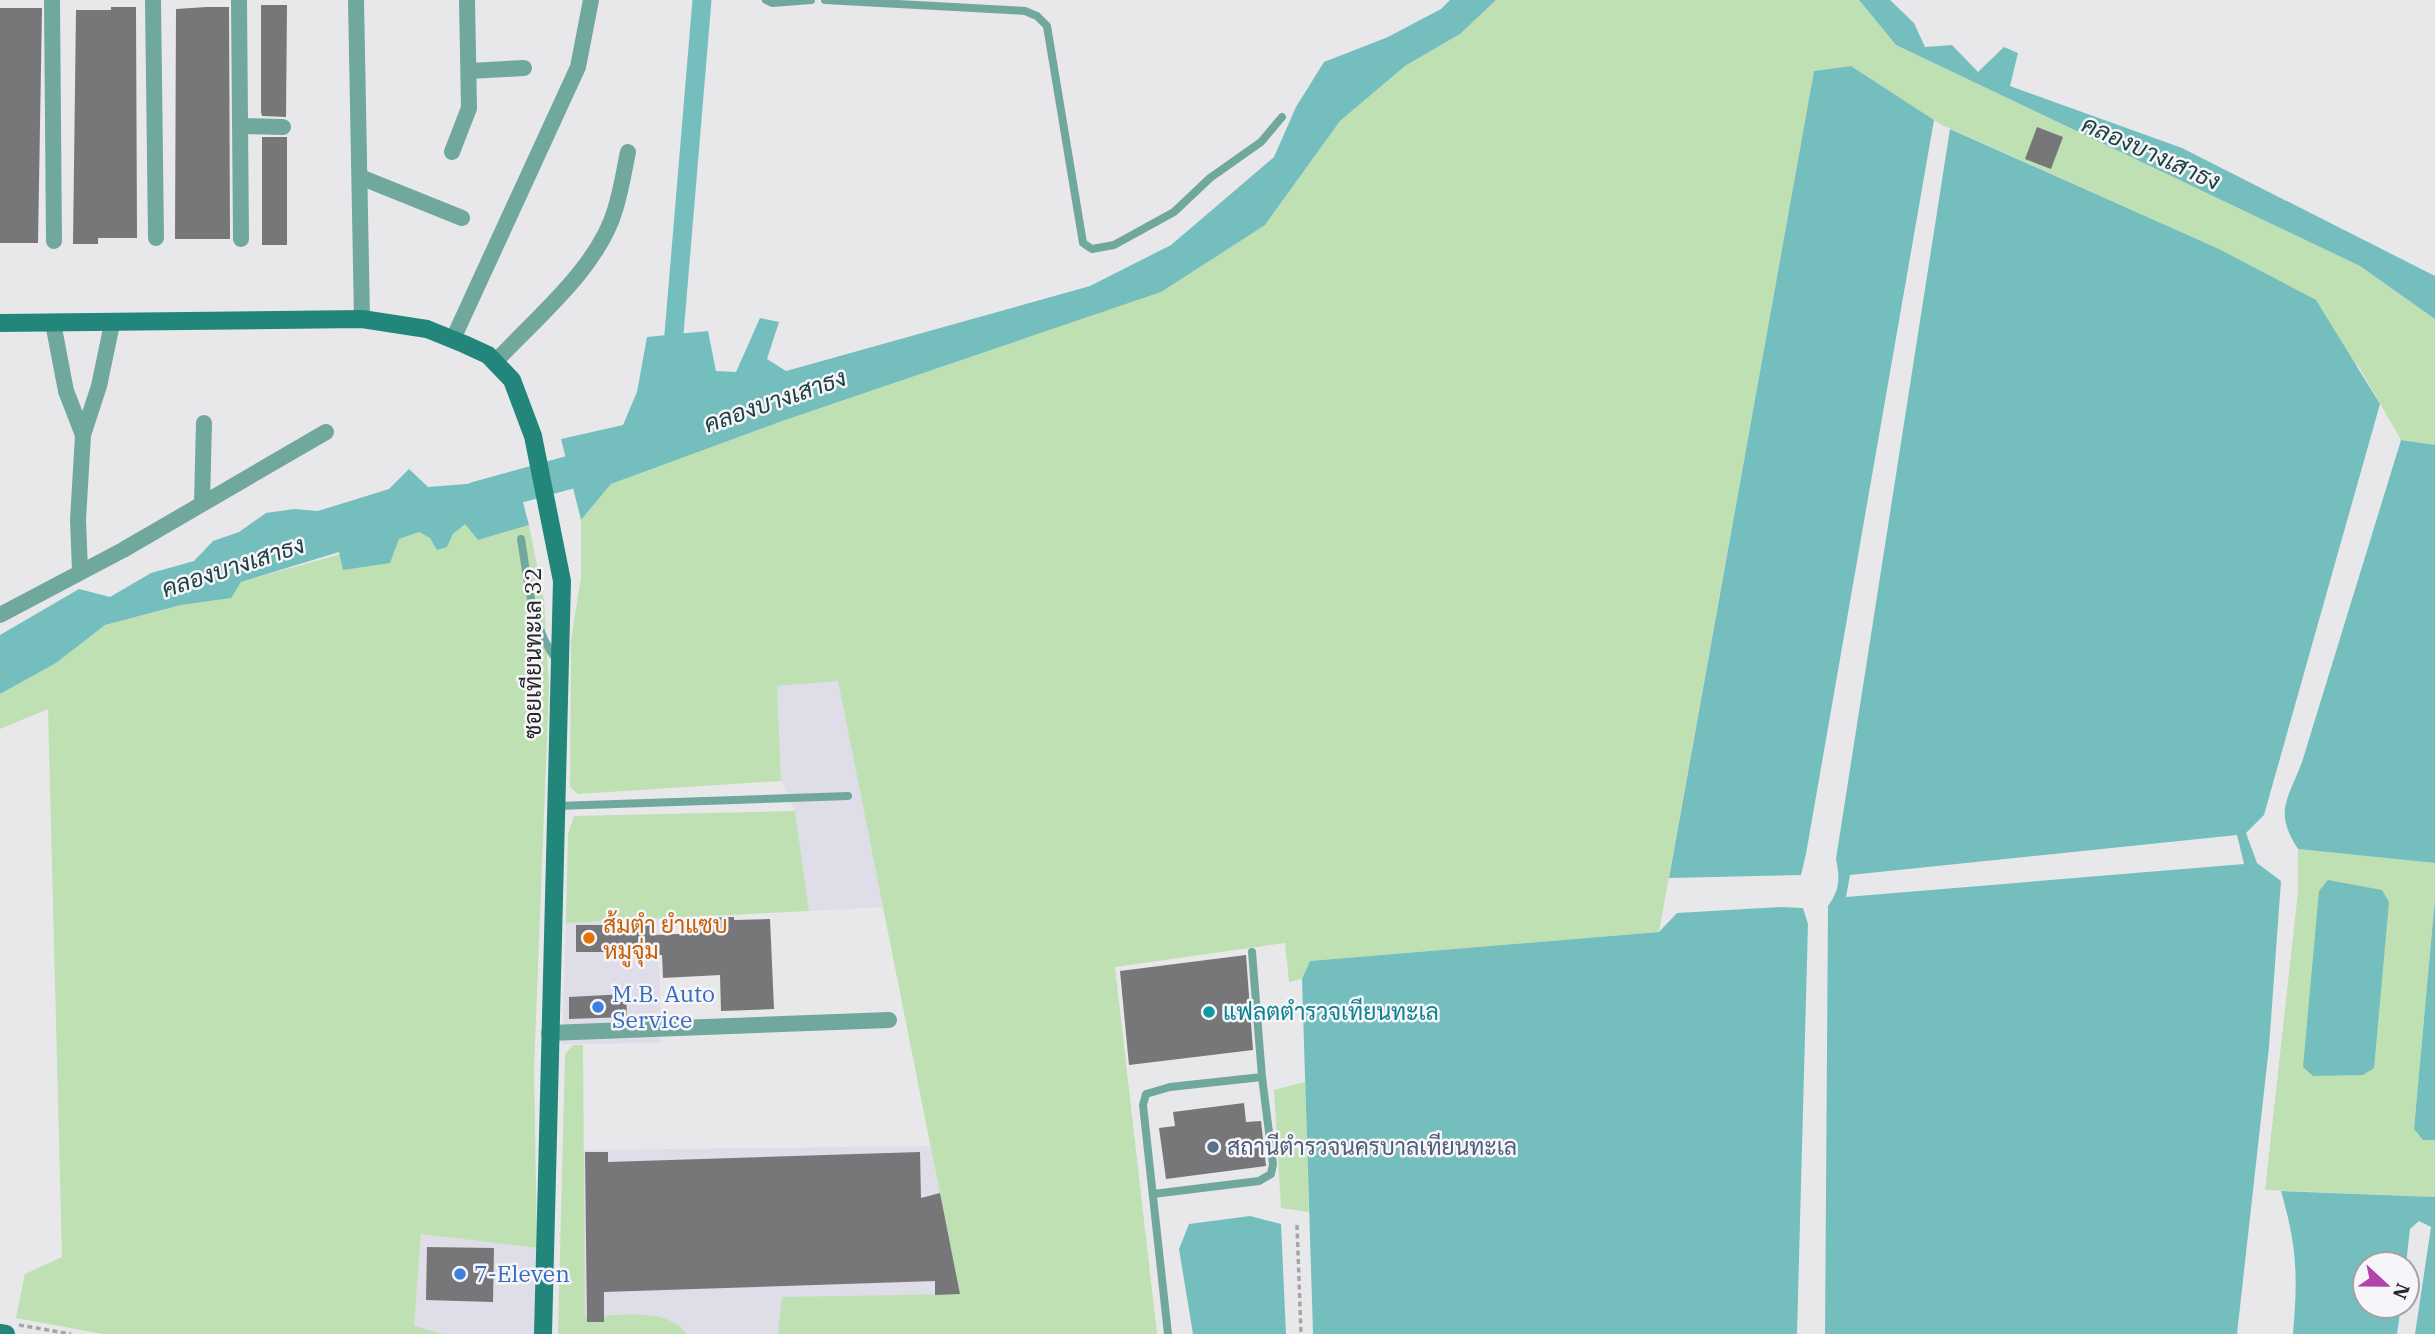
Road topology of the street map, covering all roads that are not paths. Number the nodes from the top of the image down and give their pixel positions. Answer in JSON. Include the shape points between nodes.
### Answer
{"nodes":[{"id":1,"x":52,"y":0,"type":"edge"},
{"id":2,"x":153,"y":0,"type":"edge"},
{"id":3,"x":239,"y":0,"type":"edge"},
{"id":4,"x":356,"y":0,"type":"edge"},
{"id":5,"x":467,"y":0,"type":"edge"},
{"id":6,"x":591,"y":0,"type":"edge"},
{"id":7,"x":766,"y":0,"type":"edge"},
{"id":8,"x":811,"y":0,"type":"edge"},
{"id":9,"x":825,"y":0,"type":"edge"},
{"id":10,"x":524,"y":68,"type":"dead end"},
{"id":11,"x":469,"y":71,"type":"junction"},
{"id":12,"x":1282,"y":117,"type":"dead end"},
{"id":13,"x":240,"y":126,"type":"junction"},
{"id":14,"x":283,"y":127,"type":"dead end"},
{"id":15,"x":452,"y":152,"type":"dead end"},
{"id":16,"x":628,"y":152,"type":"dead end"},
{"id":17,"x":360,"y":177,"type":"junction"},
{"id":18,"x":462,"y":218,"type":"dead end"},
{"id":19,"x":156,"y":238,"type":"dead end"},
{"id":20,"x":242,"y":239,"type":"dead end"},
{"id":21,"x":54,"y":241,"type":"dead end"},
{"id":22,"x":362,"y":319,"type":"junction"},
{"id":23,"x":0,"y":323,"type":"edge"},
{"id":24,"x":54,"y":323,"type":"junction"},
{"id":25,"x":113,"y":324,"type":"junction"},
{"id":26,"x":453,"y":339,"type":"junction"},
{"id":27,"x":495,"y":362,"type":"junction"},
{"id":28,"x":204,"y":423,"type":"dead end"},
{"id":29,"x":326,"y":432,"type":"dead end"},
{"id":30,"x":83,"y":435,"type":"junction"},
{"id":31,"x":202,"y":502,"type":"junction"},
{"id":32,"x":521,"y":539,"type":"dead end"},
{"id":33,"x":80,"y":571,"type":"junction"},
{"id":34,"x":0,"y":615,"type":"edge"},
{"id":35,"x":560,"y":665,"type":"junction"},
{"id":36,"x":848,"y":796,"type":"dead end"},
{"id":37,"x":557,"y":806,"type":"junction"},
{"id":38,"x":1252,"y":952,"type":"dead end"},
{"id":39,"x":889,"y":1020,"type":"dead end"},
{"id":40,"x":549,"y":1032,"type":"junction"},
{"id":41,"x":1262,"y":1077,"type":"junction"},
{"id":42,"x":1153,"y":1194,"type":"junction"},
{"id":43,"x":543,"y":1334,"type":"edge"},
{"id":44,"x":1168,"y":1334,"type":"edge"}],
"edges":[{"from":1,"to":21,"type":"street"},
{"from":2,"to":19,"type":"street"},
{"from":3,"to":13,"type":"street"},
{"from":4,"to":17,"type":"street"},
{"from":5,"to":11,"type":"street"},
{"from":6,"to":26,"type":"street","via":[[578,67]]},
{"from":7,"to":8,"type":"lane"},
{"from":9,"to":12,"type":"lane","via":[[1025,11],[1037,16],[1047,26],[1076,210],[1083,243],[1092,249],[1114,245],[1174,212],[1210,178],[1261,142]]},
{"from":10,"to":11,"type":"street"},
{"from":11,"to":15,"type":"street","via":[[468,108]]},
{"from":13,"to":14,"type":"street"},
{"from":13,"to":20,"type":"street"},
{"from":16,"to":27,"type":"street","via":[[615,212],[600,242],[570,285]]},
{"from":17,"to":18,"type":"street"},
{"from":17,"to":22,"type":"street"},
{"from":22,"to":25,"type":"street","name":"ซอยเทียนทะเล 32"},
{"from":22,"to":26,"type":"street","name":"ซอยเทียนทะเล 32","via":[[427,328]]},
{"from":23,"to":24,"type":"street","name":"ซอยเทียนทะเล 32"},
{"from":24,"to":25,"type":"street","name":"ซอยเทียนทะเล 32"},
{"from":24,"to":30,"type":"street","via":[[66,391]]},
{"from":25,"to":30,"type":"street"},
{"from":26,"to":27,"type":"street","name":"ซอยเทียนทะเล 32"},
{"from":27,"to":35,"type":"street","name":"ซอยเทียนทะเล 32","via":[[512,380],[533,436],[562,581]]},
{"from":28,"to":31,"type":"street"},
{"from":29,"to":31,"type":"street"},
{"from":30,"to":33,"type":"street"},
{"from":31,"to":33,"type":"street"},
{"from":32,"to":35,"type":"lane","via":[[540,630]]},
{"from":33,"to":34,"type":"street"},
{"from":35,"to":37,"type":"street","name":"ซอยเทียนทะเล 32"},
{"from":36,"to":37,"type":"lane"},
{"from":37,"to":40,"type":"street","name":"ซอยเทียนทะเล 32"},
{"from":38,"to":41,"type":"lane"},
{"from":39,"to":40,"type":"street"},
{"from":40,"to":43,"type":"street","name":"ซอยเทียนทะเล 32"},
{"from":41,"to":42,"type":"lane","via":[[1273,1164],[1270,1174],[1259,1181]]},
{"from":41,"to":42,"type":"lane","via":[[1146,1094],[1143,1105]]},
{"from":42,"to":44,"type":"lane"}]}
